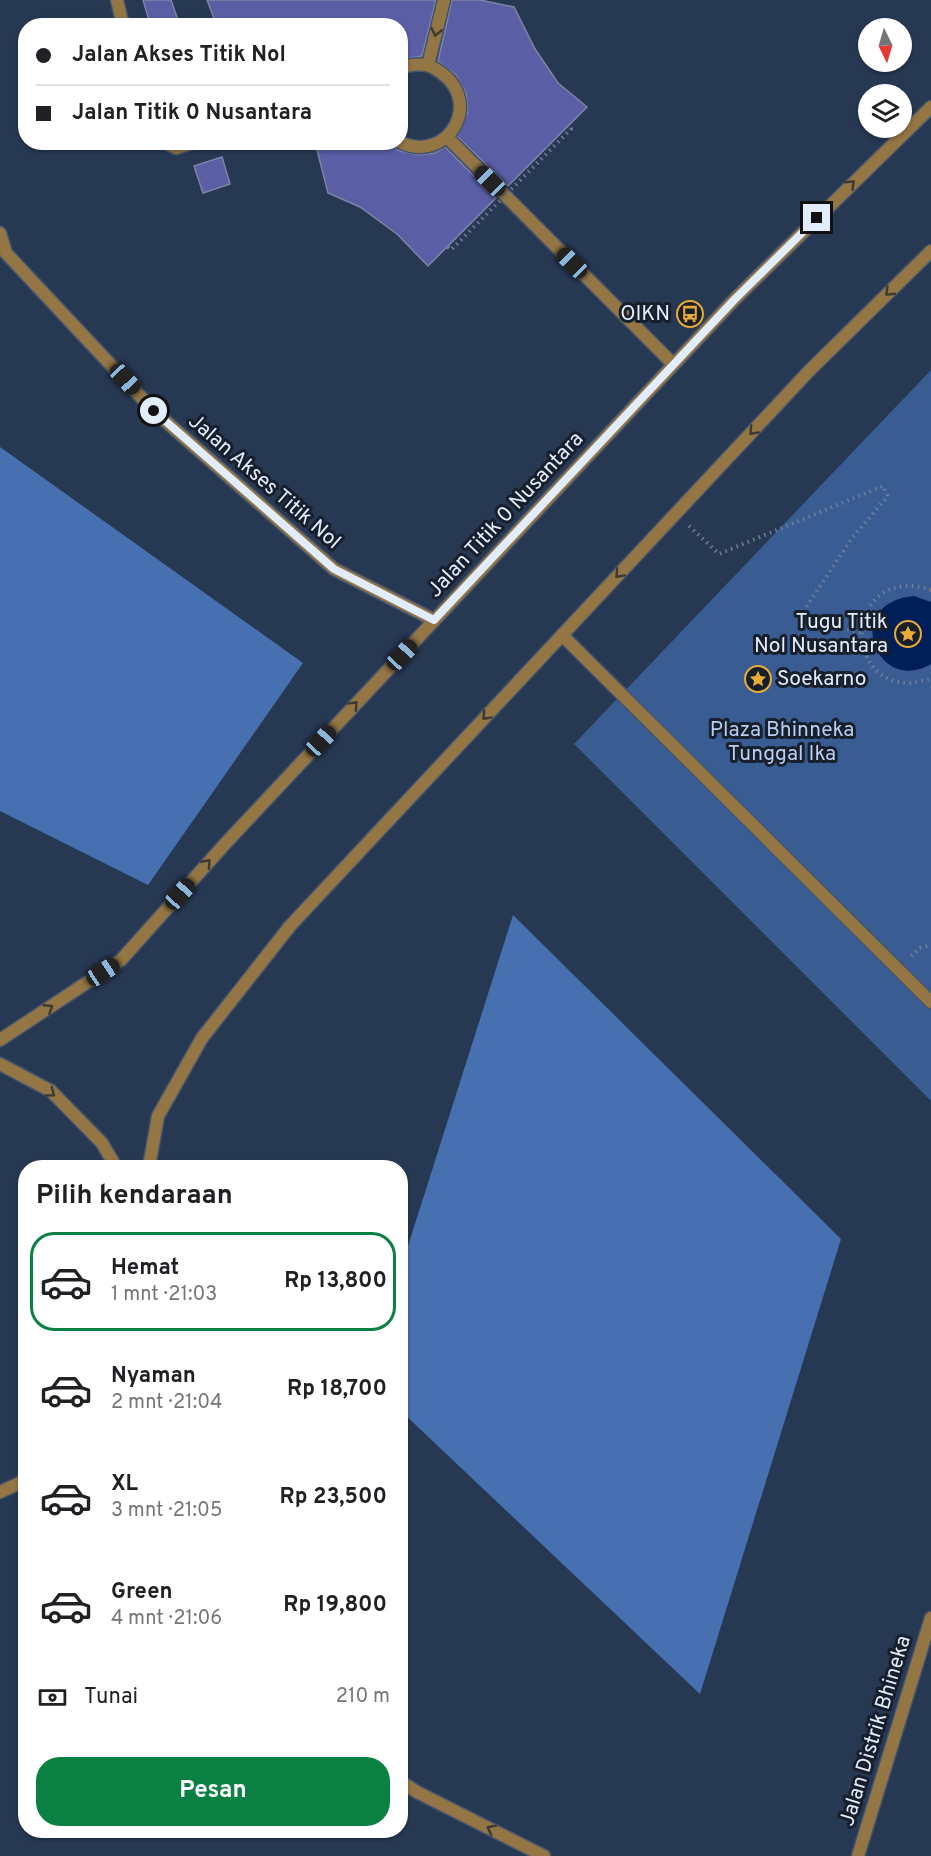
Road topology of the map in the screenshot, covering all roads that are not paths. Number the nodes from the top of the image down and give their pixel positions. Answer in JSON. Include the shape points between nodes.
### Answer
{"nodes":[{"id":1,"x":117,"y":0,"type":"edge"},
{"id":2,"x":444,"y":0,"type":"edge"},
{"id":3,"x":121,"y":18,"type":"edge"},
{"id":4,"x":428,"y":65,"type":"junction"},
{"id":5,"x":408,"y":66,"type":"edge"},
{"id":6,"x":931,"y":106,"type":"edge"},
{"id":7,"x":447,"y":137,"type":"junction"},
{"id":8,"x":408,"y":146,"type":"edge"},
{"id":9,"x":0,"y":233,"type":"edge"},
{"id":10,"x":931,"y":251,"type":"edge"},
{"id":11,"x":674,"y":364,"type":"junction"},
{"id":12,"x":434,"y":620,"type":"junction"},
{"id":13,"x":562,"y":635,"type":"junction"},
{"id":14,"x":931,"y":1002,"type":"edge"},
{"id":15,"x":0,"y":1040,"type":"edge"},
{"id":16,"x":0,"y":1064,"type":"edge"},
{"id":17,"x":112,"y":1160,"type":"edge"},
{"id":18,"x":150,"y":1160,"type":"edge"},
{"id":19,"x":18,"y":1485,"type":"edge"},
{"id":20,"x":0,"y":1492,"type":"edge"},
{"id":21,"x":931,"y":1618,"type":"edge"},
{"id":22,"x":408,"y":1786,"type":"edge"},
{"id":23,"x":543,"y":1856,"type":"edge"},
{"id":24,"x":858,"y":1856,"type":"edge"}],
"edges":[{"from":1,"to":3,"type":"street"},
{"from":2,"to":4,"type":"street","one_way":true},
{"from":4,"to":5,"type":"street"},
{"from":4,"to":7,"type":"street","via":[[448,75],[460,95],[460,118]]},
{"from":11,"to":6,"type":"street","name":"Jalan Titik 0 Nusantara","one_way":true},
{"from":7,"to":8,"type":"street","via":[[430,147]]},
{"from":7,"to":11,"type":"street"},
{"from":9,"to":12,"type":"street","name":"Jalan Akses Titik Nol","via":[[6,253],[154,411],[334,569]]},
{"from":10,"to":13,"type":"street","one_way":true,"via":[[809,371]]},
{"from":11,"to":12,"type":"street","name":"Jalan Titik 0 Nusantara"},
{"from":15,"to":12,"type":"street","name":"Jalan Titik 0 Nusantara","one_way":true,"via":[[121,960]]},
{"from":13,"to":14,"type":"street"},
{"from":13,"to":18,"type":"street","one_way":true,"via":[[290,926],[202,1038],[158,1116]]},
{"from":16,"to":17,"type":"street","one_way":true,"via":[[51,1091],[102,1143]]},
{"from":19,"to":20,"type":"street"},
{"from":21,"to":24,"type":"street","name":"Jalan Distrik Bhineka"},
{"from":23,"to":22,"type":"street","one_way":true}]}
